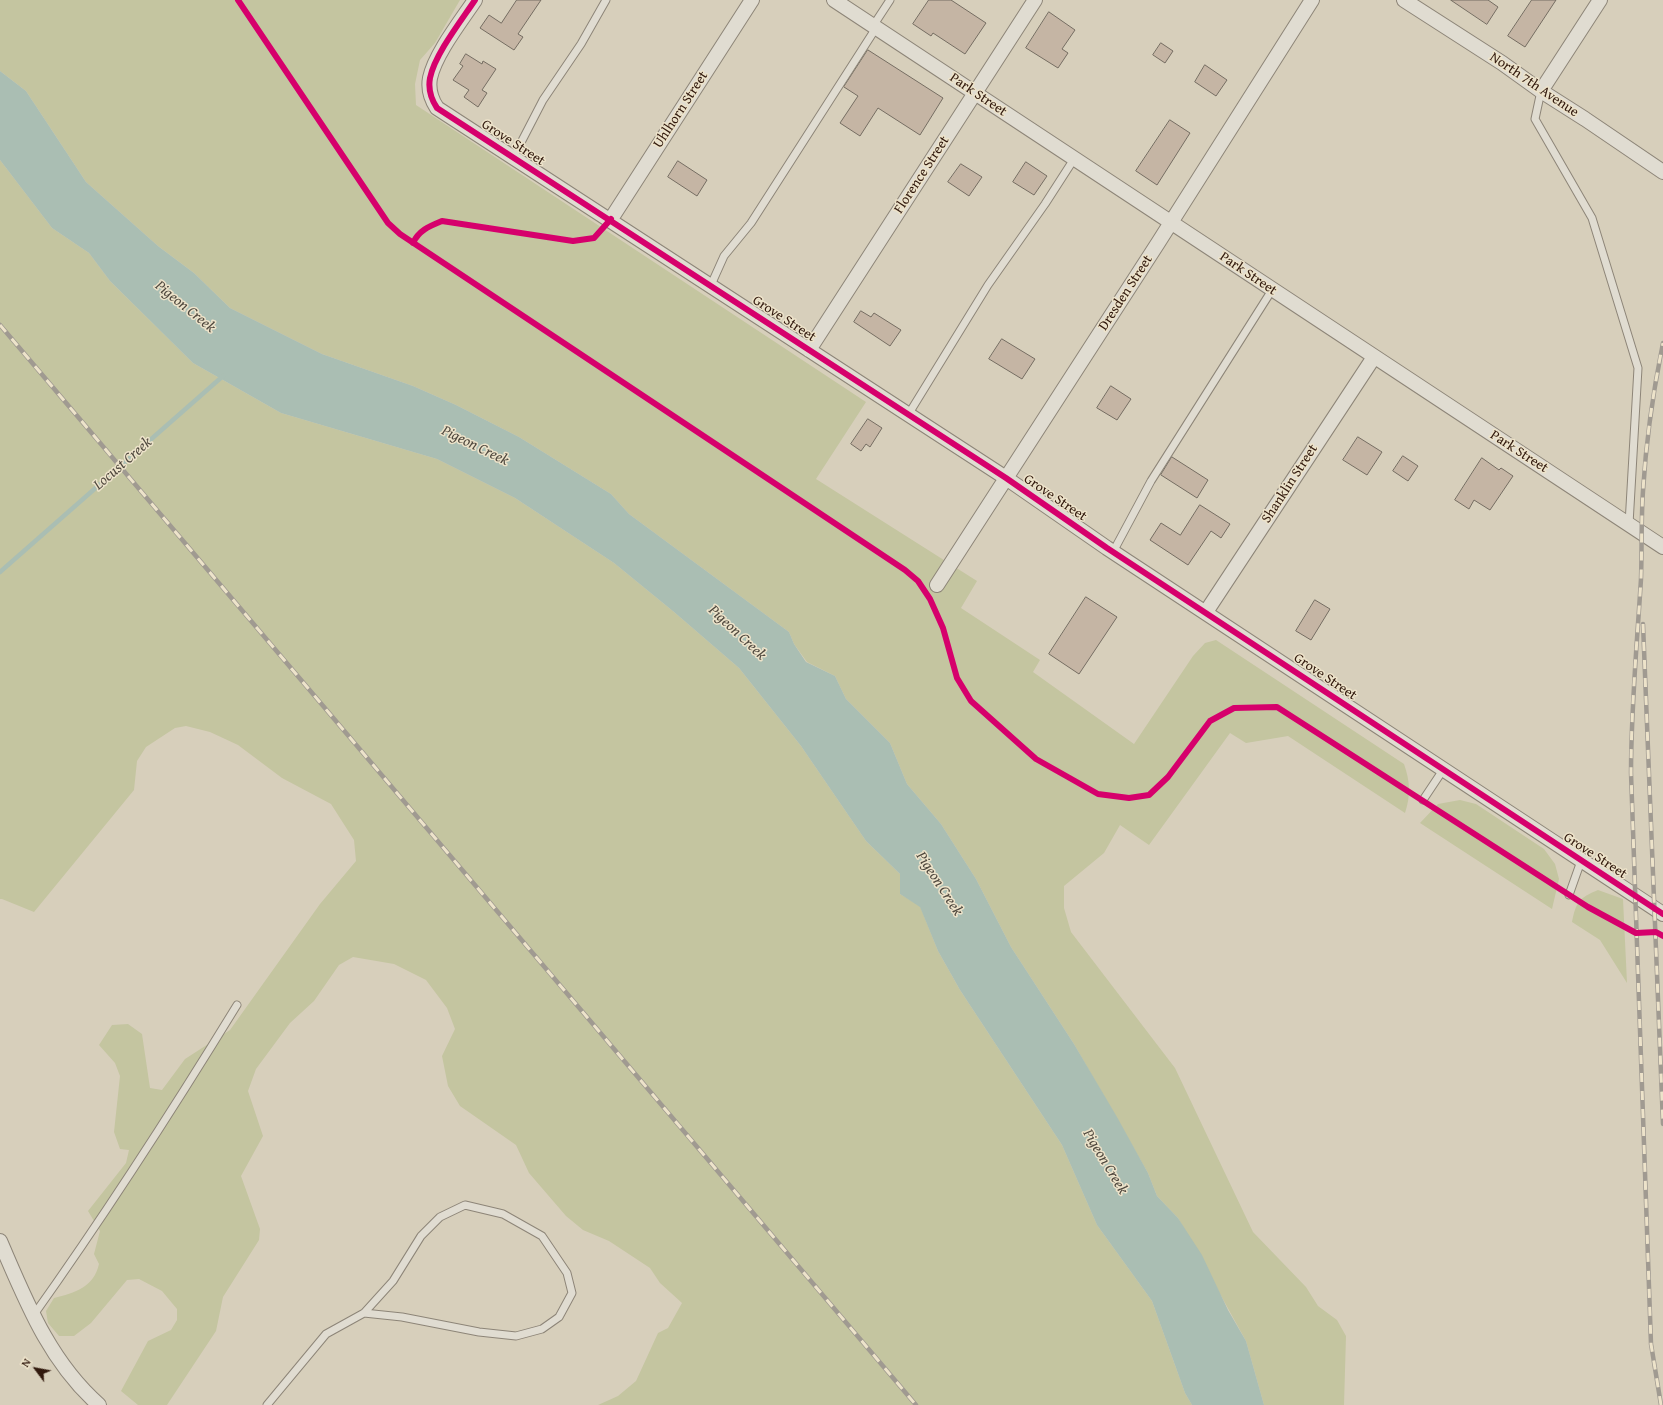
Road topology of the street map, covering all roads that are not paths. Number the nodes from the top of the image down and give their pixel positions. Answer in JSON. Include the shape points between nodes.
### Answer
{"nodes":[{"id":1,"x":475,"y":0,"type":"edge"},
{"id":2,"x":606,"y":0,"type":"edge"},
{"id":3,"x":752,"y":0,"type":"edge"},
{"id":4,"x":834,"y":0,"type":"edge"},
{"id":5,"x":890,"y":0,"type":"edge"},
{"id":6,"x":1035,"y":0,"type":"edge"},
{"id":7,"x":1312,"y":0,"type":"edge"},
{"id":8,"x":1404,"y":0,"type":"edge"},
{"id":9,"x":1600,"y":0,"type":"edge"},
{"id":10,"x":875,"y":27,"type":"junction"},
{"id":11,"x":1541,"y":91,"type":"junction"},
{"id":12,"x":974,"y":93,"type":"junction"},
{"id":13,"x":513,"y":158,"type":"junction"},
{"id":14,"x":1074,"y":159,"type":"junction"},
{"id":15,"x":1663,"y":172,"type":"edge"},
{"id":16,"x":610,"y":220,"type":"junction"},
{"id":17,"x":1171,"y":222,"type":"junction"},
{"id":18,"x":711,"y":285,"type":"junction"},
{"id":19,"x":1272,"y":290,"type":"junction"},
{"id":20,"x":809,"y":350,"type":"junction"},
{"id":21,"x":1374,"y":357,"type":"junction"},
{"id":22,"x":908,"y":415,"type":"junction"},
{"id":23,"x":1006,"y":478,"type":"junction"},
{"id":24,"x":1629,"y":524,"type":"junction"},
{"id":25,"x":1663,"y":547,"type":"edge"},
{"id":26,"x":1113,"y":552,"type":"junction"},
{"id":27,"x":937,"y":585,"type":"dead end"},
{"id":28,"x":1206,"y":612,"type":"junction"},
{"id":29,"x":1443,"y":770,"type":"junction"},
{"id":30,"x":1422,"y":800,"type":"dead end"},
{"id":31,"x":1581,"y":861,"type":"junction"},
{"id":32,"x":1569,"y":895,"type":"dead end"},
{"id":33,"x":1663,"y":914,"type":"edge"},
{"id":34,"x":237,"y":1005,"type":"dead end"},
{"id":35,"x":0,"y":1241,"type":"edge"},
{"id":36,"x":364,"y":1313,"type":"junction"},
{"id":37,"x":33,"y":1316,"type":"junction"},
{"id":38,"x":99,"y":1405,"type":"edge"},
{"id":39,"x":267,"y":1405,"type":"edge"}],
"edges":[{"from":1,"to":13,"type":"street","name":"Grove Street","via":[[435,62],[429,87],[437,108]]},
{"from":2,"to":13,"type":"lane","via":[[581,44],[543,100]]},
{"from":3,"to":16,"type":"street","name":"Uhlhorn Street"},
{"from":4,"to":10,"type":"street","name":"Park Street"},
{"from":5,"to":10,"type":"lane"},
{"from":6,"to":12,"type":"street","name":"Florence Street"},
{"from":7,"to":17,"type":"street","name":"Dresden Street"},
{"from":8,"to":11,"type":"street","name":"North 7th Avenue"},
{"from":9,"to":11,"type":"street"},
{"from":10,"to":12,"type":"street","name":"Park Street"},
{"from":10,"to":18,"type":"lane","via":[[751,223],[724,256]]},
{"from":11,"to":15,"type":"street","name":"North 7th Avenue"},
{"from":11,"to":24,"type":"lane","via":[[1535,119],[1592,218],[1638,368]]},
{"from":12,"to":14,"type":"street","name":"Park Street"},
{"from":12,"to":20,"type":"street","name":"Florence Street"},
{"from":13,"to":16,"type":"street","name":"Grove Street"},
{"from":14,"to":17,"type":"street","name":"Park Street"},
{"from":14,"to":22,"type":"lane","via":[[988,285]]},
{"from":16,"to":18,"type":"street","name":"Grove Street"},
{"from":17,"to":19,"type":"street","name":"Park Street"},
{"from":17,"to":23,"type":"street","name":"Dresden Street"},
{"from":18,"to":20,"type":"street","name":"Grove Street"},
{"from":19,"to":21,"type":"street","name":"Park Street"},
{"from":19,"to":26,"type":"lane","via":[[1151,481]]},
{"from":20,"to":22,"type":"street","name":"Grove Street"},
{"from":21,"to":24,"type":"street","name":"Park Street"},
{"from":21,"to":28,"type":"street","name":"Shanklin Street"},
{"from":22,"to":23,"type":"street","name":"Grove Street"},
{"from":23,"to":26,"type":"street","name":"Grove Street"},
{"from":23,"to":27,"type":"street","name":"Dresden Street"},
{"from":24,"to":25,"type":"street","name":"Park Street"},
{"from":26,"to":28,"type":"street","name":"Grove Street"},
{"from":28,"to":29,"type":"street","name":"Grove Street"},
{"from":29,"to":30,"type":"lane"},
{"from":29,"to":31,"type":"street","name":"Grove Street"},
{"from":31,"to":32,"type":"lane"},
{"from":31,"to":33,"type":"street","name":"Grove Street"},
{"from":34,"to":37,"type":"lane","via":[[166,1120]]},
{"from":35,"to":37,"type":"street"},
{"from":36,"to":36,"type":"lane","via":[[516,1336],[542,1329],[559,1317],[572,1294],[567,1273],[542,1236],[503,1214],[465,1205],[440,1217],[426,1231],[393,1282]]},
{"from":36,"to":39,"type":"lane","via":[[326,1334]]},
{"from":37,"to":38,"type":"street","via":[[59,1362]]}]}
